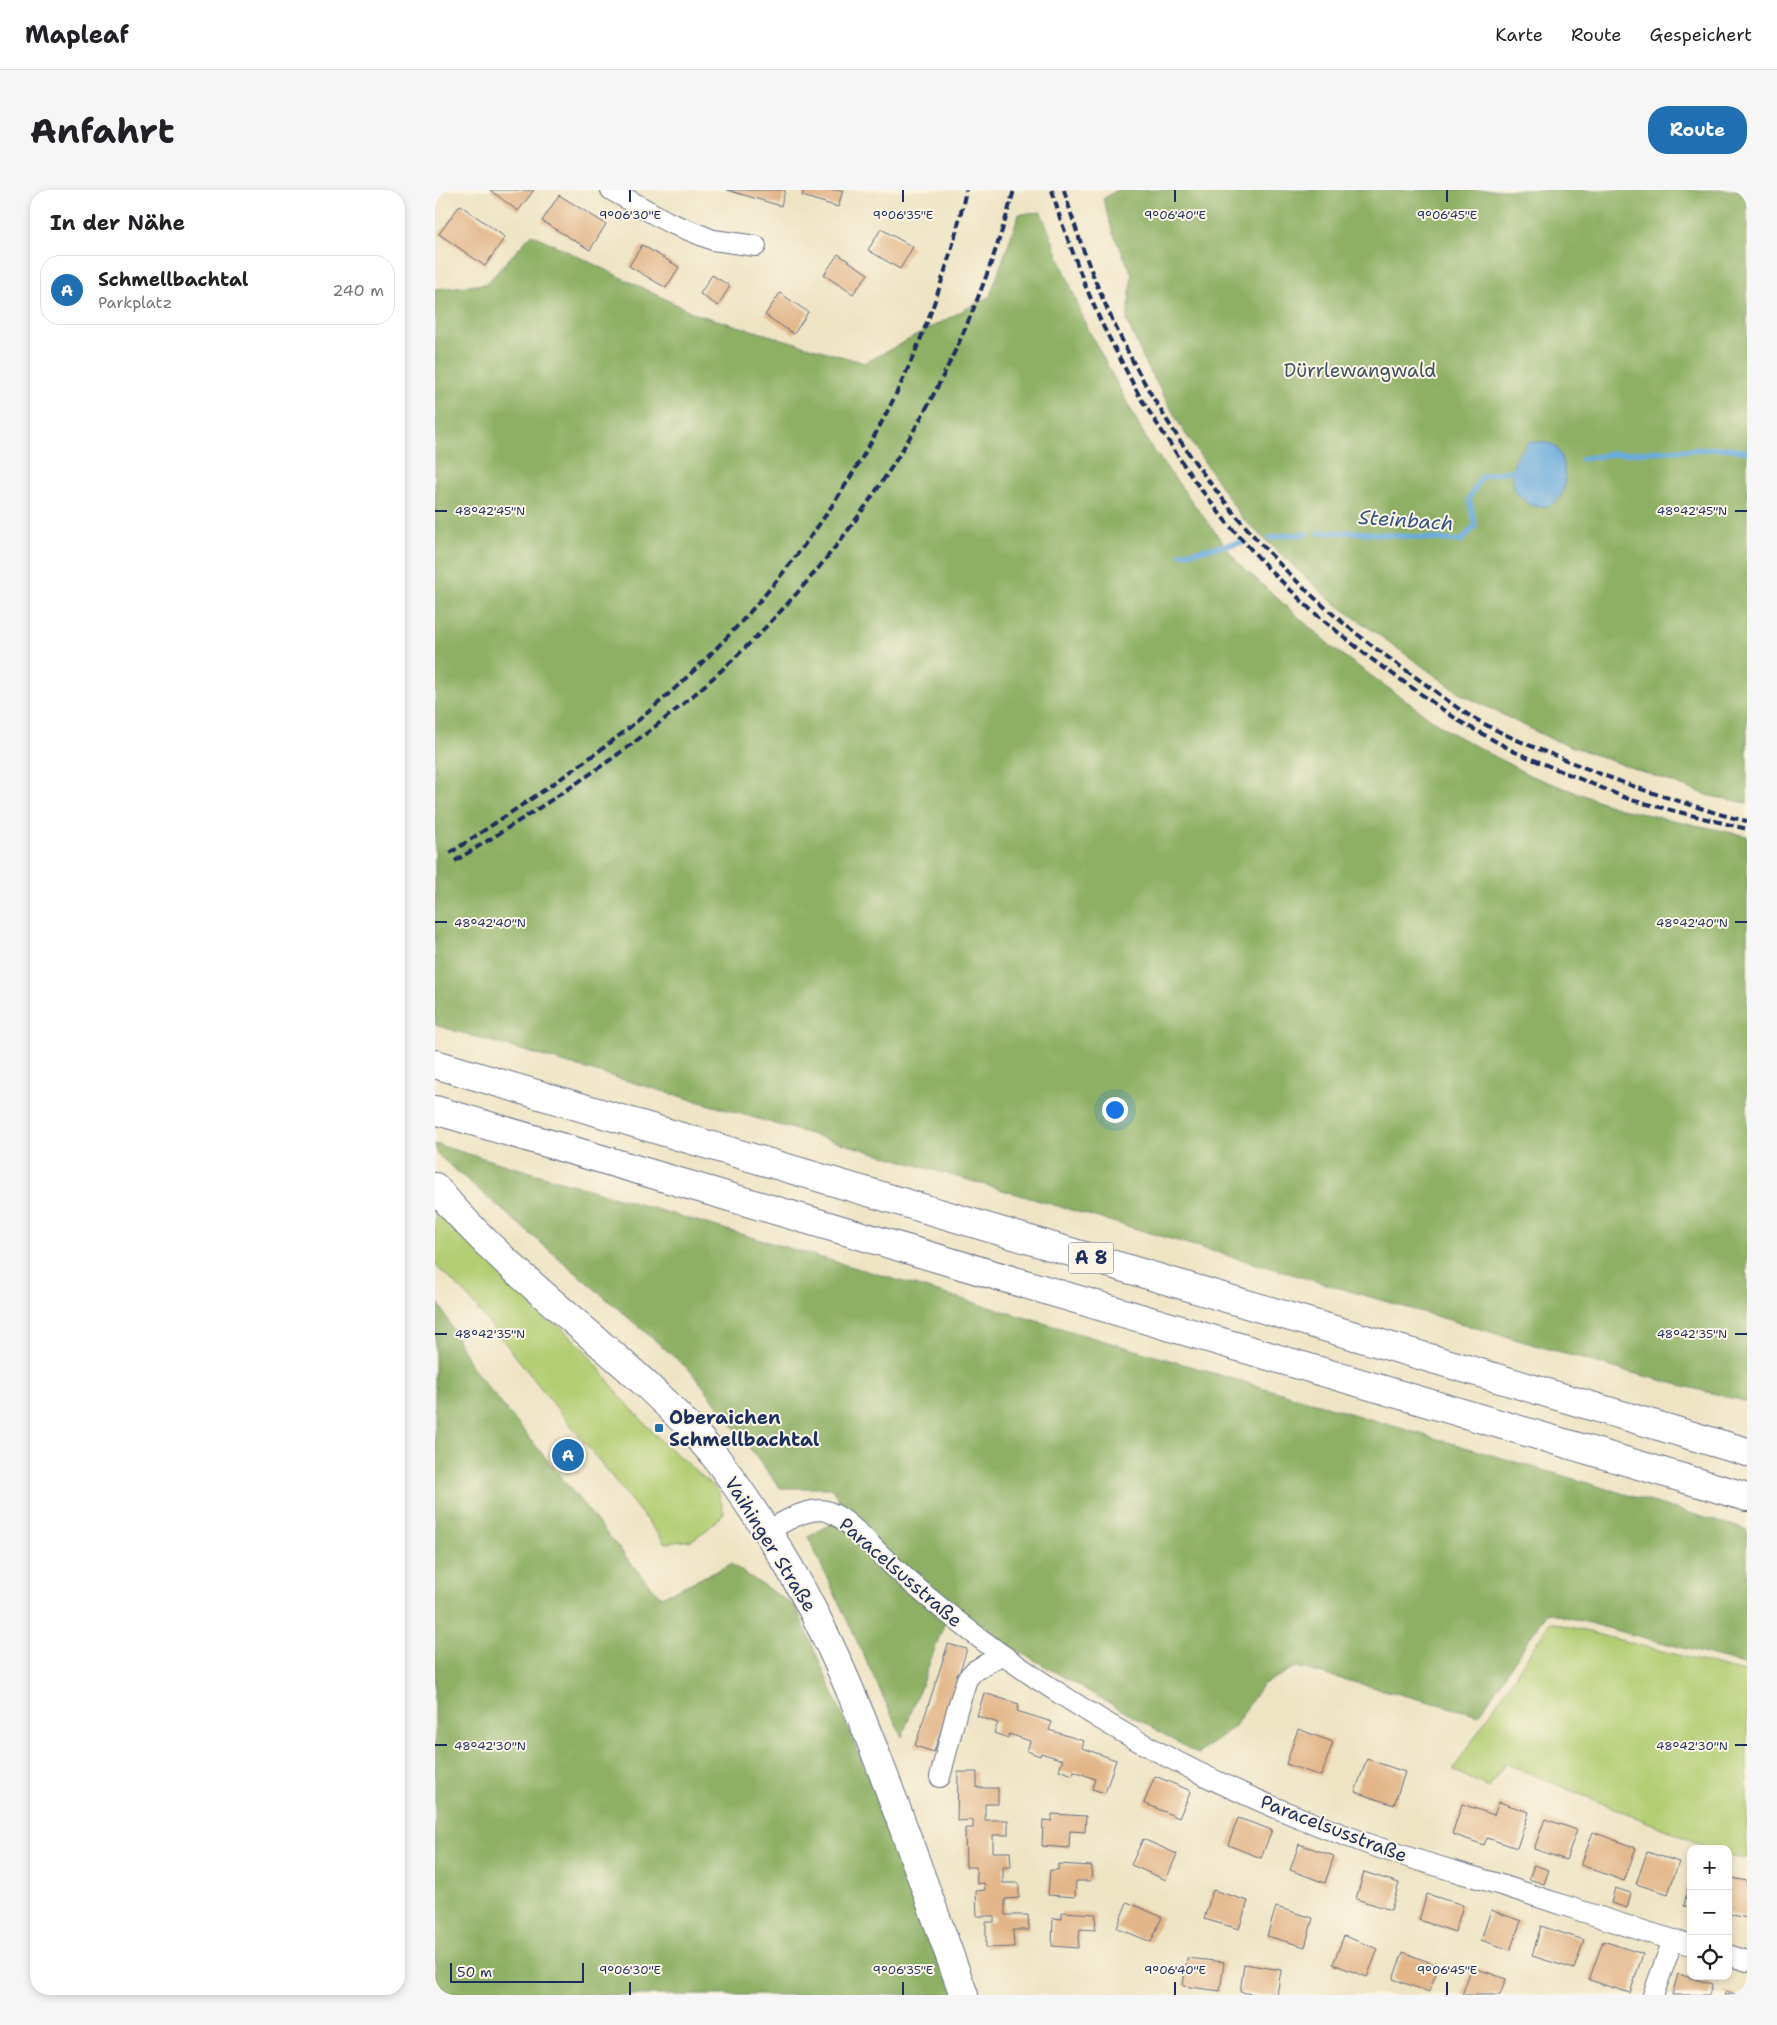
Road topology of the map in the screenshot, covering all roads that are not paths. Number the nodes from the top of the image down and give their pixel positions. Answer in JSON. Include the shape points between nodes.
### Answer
{"nodes":[{"id":1,"x":611,"y":190,"type":"edge"},
{"id":2,"x":756,"y":246,"type":"dead end"},
{"id":3,"x":435,"y":1064,"type":"edge"},
{"id":4,"x":435,"y":1110,"type":"edge"},
{"id":5,"x":435,"y":1187,"type":"edge"},
{"id":6,"x":1747,"y":1452,"type":"edge"},
{"id":7,"x":1747,"y":1497,"type":"edge"},
{"id":8,"x":768,"y":1531,"type":"junction"},
{"id":9,"x":1001,"y":1655,"type":"junction"},
{"id":10,"x":940,"y":1777,"type":"dead end"},
{"id":11,"x":1682,"y":1942,"type":"edge"},
{"id":12,"x":1732,"y":1957,"type":"edge"},
{"id":13,"x":1747,"y":1961,"type":"edge"},
{"id":14,"x":965,"y":1995,"type":"edge"},
{"id":15,"x":1653,"y":1995,"type":"edge"}],
"edges":[{"from":1,"to":2,"type":"street","via":[[668,222],[713,240]]},
{"from":3,"to":6,"type":"main road","number":"A 8"},
{"from":4,"to":7,"type":"main road","number":"A 8"},
{"from":5,"to":8,"type":"main road","name":"Vaihinger Straße","via":[[509,1264],[674,1412],[730,1476]]},
{"from":8,"to":9,"type":"street","name":"Paracelsusstraße","via":[[790,1519],[823,1510],[841,1518],[915,1588]]},
{"from":8,"to":14,"type":"main road","name":"Vaihinger Straße","via":[[807,1597],[851,1689]]},
{"from":9,"to":10,"type":"street","via":[[967,1679]]},
{"from":9,"to":11,"type":"street","name":"Paracelsusstraße","via":[[1140,1742],[1293,1815],[1378,1847]]},
{"from":11,"to":15,"type":"street"},
{"from":12,"to":13,"type":"street"}]}
